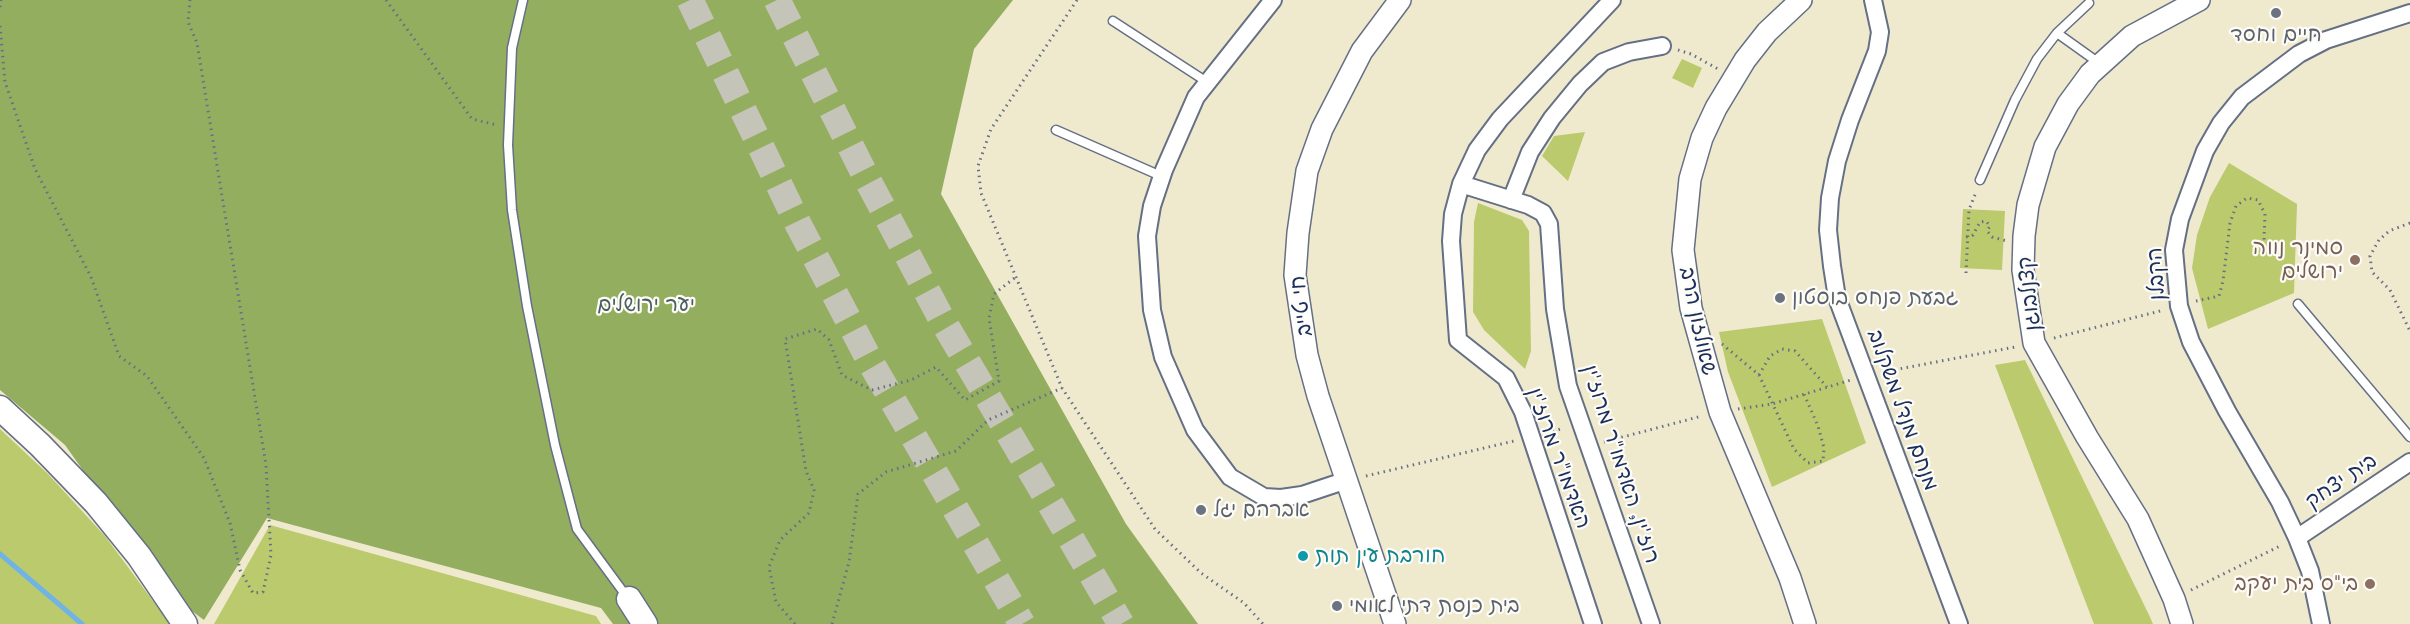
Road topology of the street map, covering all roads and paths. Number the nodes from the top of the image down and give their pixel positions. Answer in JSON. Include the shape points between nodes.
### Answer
{"nodes":[{"id":1,"x":1,"y":0,"type":"edge"},
{"id":2,"x":190,"y":0,"type":"edge"},
{"id":3,"x":386,"y":0,"type":"edge"},
{"id":4,"x":523,"y":0,"type":"edge"},
{"id":5,"x":1077,"y":0,"type":"edge"},
{"id":6,"x":1273,"y":0,"type":"edge"},
{"id":7,"x":1400,"y":0,"type":"edge"},
{"id":8,"x":1612,"y":0,"type":"edge"},
{"id":9,"x":1801,"y":0,"type":"edge"},
{"id":10,"x":1874,"y":0,"type":"edge"},
{"id":11,"x":2199,"y":0,"type":"edge"},
{"id":12,"x":2089,"y":3,"type":"dead end"},
{"id":13,"x":0,"y":7,"type":"edge"},
{"id":14,"x":2410,"y":14,"type":"edge"},
{"id":15,"x":1113,"y":21,"type":"dead end"},
{"id":16,"x":0,"y":26,"type":"edge"},
{"id":17,"x":2057,"y":33,"type":"junction"},
{"id":18,"x":1662,"y":46,"type":"joint"},
{"id":19,"x":2100,"y":64,"type":"junction"},
{"id":20,"x":1713,"y":65,"type":"dead end"},
{"id":21,"x":1207,"y":82,"type":"junction"},
{"id":22,"x":509,"y":128,"type":"junction"},
{"id":23,"x":1056,"y":130,"type":"dead end"},
{"id":24,"x":1161,"y":176,"type":"junction"},
{"id":25,"x":1980,"y":180,"type":"joint"},
{"id":26,"x":1461,"y":184,"type":"junction"},
{"id":27,"x":1511,"y":200,"type":"junction"},
{"id":28,"x":2410,"y":223,"type":"edge"},
{"id":29,"x":1966,"y":237,"type":"junction"},
{"id":30,"x":2264,"y":240,"type":"dead end"},
{"id":31,"x":2024,"y":241,"type":"junction"},
{"id":32,"x":1966,"y":273,"type":"dead end"},
{"id":33,"x":1017,"y":276,"type":"junction"},
{"id":34,"x":2298,"y":304,"type":"dead end"},
{"id":35,"x":2179,"y":306,"type":"junction"},
{"id":36,"x":2410,"y":331,"type":"edge"},
{"id":37,"x":1697,"y":336,"type":"junction"},
{"id":38,"x":2034,"y":343,"type":"junction"},
{"id":39,"x":1873,"y":374,"type":"dead end"},
{"id":40,"x":1759,"y":375,"type":"junction"},
{"id":41,"x":1827,"y":387,"type":"dead end"},
{"id":42,"x":1062,"y":388,"type":"junction"},
{"id":43,"x":1804,"y":394,"type":"dead end"},
{"id":44,"x":0,"y":408,"type":"edge"},
{"id":45,"x":1580,"y":423,"type":"junction"},
{"id":46,"x":2410,"y":437,"type":"edge"},
{"id":47,"x":1532,"y":438,"type":"junction"},
{"id":48,"x":2410,"y":462,"type":"edge"},
{"id":49,"x":1347,"y":480,"type":"junction"},
{"id":50,"x":2297,"y":538,"type":"junction"},
{"id":51,"x":2174,"y":599,"type":"junction"},
{"id":52,"x":629,"y":600,"type":"junction"},
{"id":53,"x":185,"y":624,"type":"edge"},
{"id":54,"x":637,"y":624,"type":"edge"},
{"id":55,"x":645,"y":624,"type":"edge"},
{"id":56,"x":795,"y":624,"type":"edge"},
{"id":57,"x":832,"y":624,"type":"edge"},
{"id":58,"x":1263,"y":624,"type":"edge"},
{"id":59,"x":1395,"y":624,"type":"edge"},
{"id":60,"x":1593,"y":624,"type":"edge"},
{"id":61,"x":1651,"y":624,"type":"edge"},
{"id":62,"x":1805,"y":624,"type":"edge"},
{"id":63,"x":1959,"y":624,"type":"edge"},
{"id":64,"x":2182,"y":624,"type":"edge"},
{"id":65,"x":2320,"y":624,"type":"edge"}],
"edges":[{"from":1,"to":13,"type":"path"},
{"from":2,"to":16,"type":"path","via":[[188,22],[197,43],[266,465],[271,555],[263,592],[254,593],[240,570],[230,523],[204,458],[147,376],[119,356],[91,277],[35,169],[5,82]]},
{"from":3,"to":22,"type":"path","via":[[472,119]]},
{"from":4,"to":22,"type":"lane","via":[[512,48]]},
{"from":5,"to":33,"type":"path","via":[[991,129],[978,166],[981,193]]},
{"from":6,"to":21,"type":"street"},
{"from":7,"to":49,"type":"street","name":"חי טייב","via":[[1362,51],[1322,129],[1307,171],[1298,233],[1295,275],[1307,355]]},
{"from":8,"to":26,"type":"street","via":[[1500,119],[1477,150]]},
{"from":9,"to":37,"type":"street","name":"שאולזון הרב","via":[[1767,32],[1745,60],[1702,138],[1690,179],[1683,250]]},
{"from":10,"to":63,"type":"street","name":"מנחם מנדל משקלוב","via":[[1880,32],[1878,51],[1850,120],[1830,198],[1832,266],[1837,298]]},
{"from":11,"to":19,"type":"street","name":"קצנלבוגן","via":[[2132,36]]},
{"from":12,"to":17,"type":"lane"},
{"from":14,"to":35,"type":"street","name":"הקבלן","via":[[2326,40],[2299,54],[2242,97],[2221,123],[2205,151],[2180,219],[2174,250]]},
{"from":15,"to":21,"type":"lane"},
{"from":17,"to":19,"type":"lane"},
{"from":17,"to":25,"type":"lane","via":[[2037,59],[2015,100]]},
{"from":18,"to":20,"type":"path"},
{"from":18,"to":27,"type":"street","via":[[1603,62],[1580,84],[1530,152]]},
{"from":19,"to":31,"type":"street","name":"קצנלבוגן","via":[[2068,104],[2045,147],[2028,205]]},
{"from":21,"to":24,"type":"street"},
{"from":22,"to":52,"type":"lane","via":[[514,221],[555,445],[577,529]]},
{"from":23,"to":24,"type":"lane"},
{"from":24,"to":49,"type":"street","via":[[1147,236],[1152,310],[1163,357],[1195,430],[1230,477],[1264,497],[1302,495]]},
{"from":25,"to":29,"type":"path","via":[[1969,210]]},
{"from":26,"to":27,"type":"street","name":"רוז'ין, האדמו\"ר מרוז'ין"},
{"from":26,"to":47,"type":"street","name":"האדמו\"ר מרוז'ין","via":[[1451,241],[1458,340],[1506,378]]},
{"from":27,"to":45,"type":"street","name":"רוז'ין, האדמו\"ר מרוז'ין","via":[[1543,213],[1549,225],[1555,309]]},
{"from":28,"to":36,"type":"path","via":[[2389,231],[2370,256],[2372,272],[2390,290]]},
{"from":29,"to":31,"type":"path","via":[[1986,221],[1990,226],[1987,231],[2000,242]]},
{"from":29,"to":32,"type":"path"},
{"from":30,"to":35,"type":"path","via":[[2265,214],[2259,200],[2247,198],[2236,206],[2230,224],[2218,296]]},
{"from":31,"to":38,"type":"street","name":"קצנלבוגן","via":[[2023,270]]},
{"from":33,"to":42,"type":"path"},
{"from":33,"to":56,"type":"path","via":[[994,294],[989,318],[999,381],[965,400],[936,367],[911,380],[872,390],[842,375],[829,340],[817,329],[785,339],[804,461],[814,490],[809,513],[780,540],[769,567],[776,602]]},
{"from":34,"to":46,"type":"lane"},
{"from":35,"to":38,"type":"path"},
{"from":35,"to":50,"type":"street","name":"הקבלן","via":[[2191,342]]},
{"from":37,"to":40,"type":"path","via":[[1720,342]]},
{"from":37,"to":62,"type":"street","name":"שאולזון הרב","via":[[1720,412],[1790,578]]},
{"from":38,"to":39,"type":"path"},
{"from":38,"to":51,"type":"street","name":"קצנלבוגן","via":[[2138,519]]},
{"from":40,"to":41,"type":"path","via":[[1770,356],[1782,349],[1795,351]]},
{"from":40,"to":43,"type":"path","via":[[1794,449],[1808,463],[1823,461],[1818,426]]},
{"from":42,"to":57,"type":"path","via":[[988,420],[956,451],[886,472],[858,494],[849,562]]},
{"from":42,"to":58,"type":"path","via":[[1155,529],[1201,573],[1244,603]]},
{"from":44,"to":53,"type":"main road","via":[[96,502]]},
{"from":45,"to":47,"type":"path"},
{"from":45,"to":61,"type":"street","name":"רוז'ין, האדמו\"ר מרוז'ין"},
{"from":47,"to":49,"type":"path"},
{"from":47,"to":60,"type":"street","name":"האדמו\"ר מרוז'ין"},
{"from":48,"to":50,"type":"street","name":"בית יצחק"},
{"from":49,"to":59,"type":"street","name":"חי טייב"},
{"from":50,"to":51,"type":"path"},
{"from":50,"to":65,"type":"street","name":"הקבלן","via":[[2310,571]]},
{"from":51,"to":64,"type":"street","name":"קצנלבוגן"},
{"from":52,"to":54,"type":"main road"},
{"from":52,"to":55,"type":"main road"}]}
